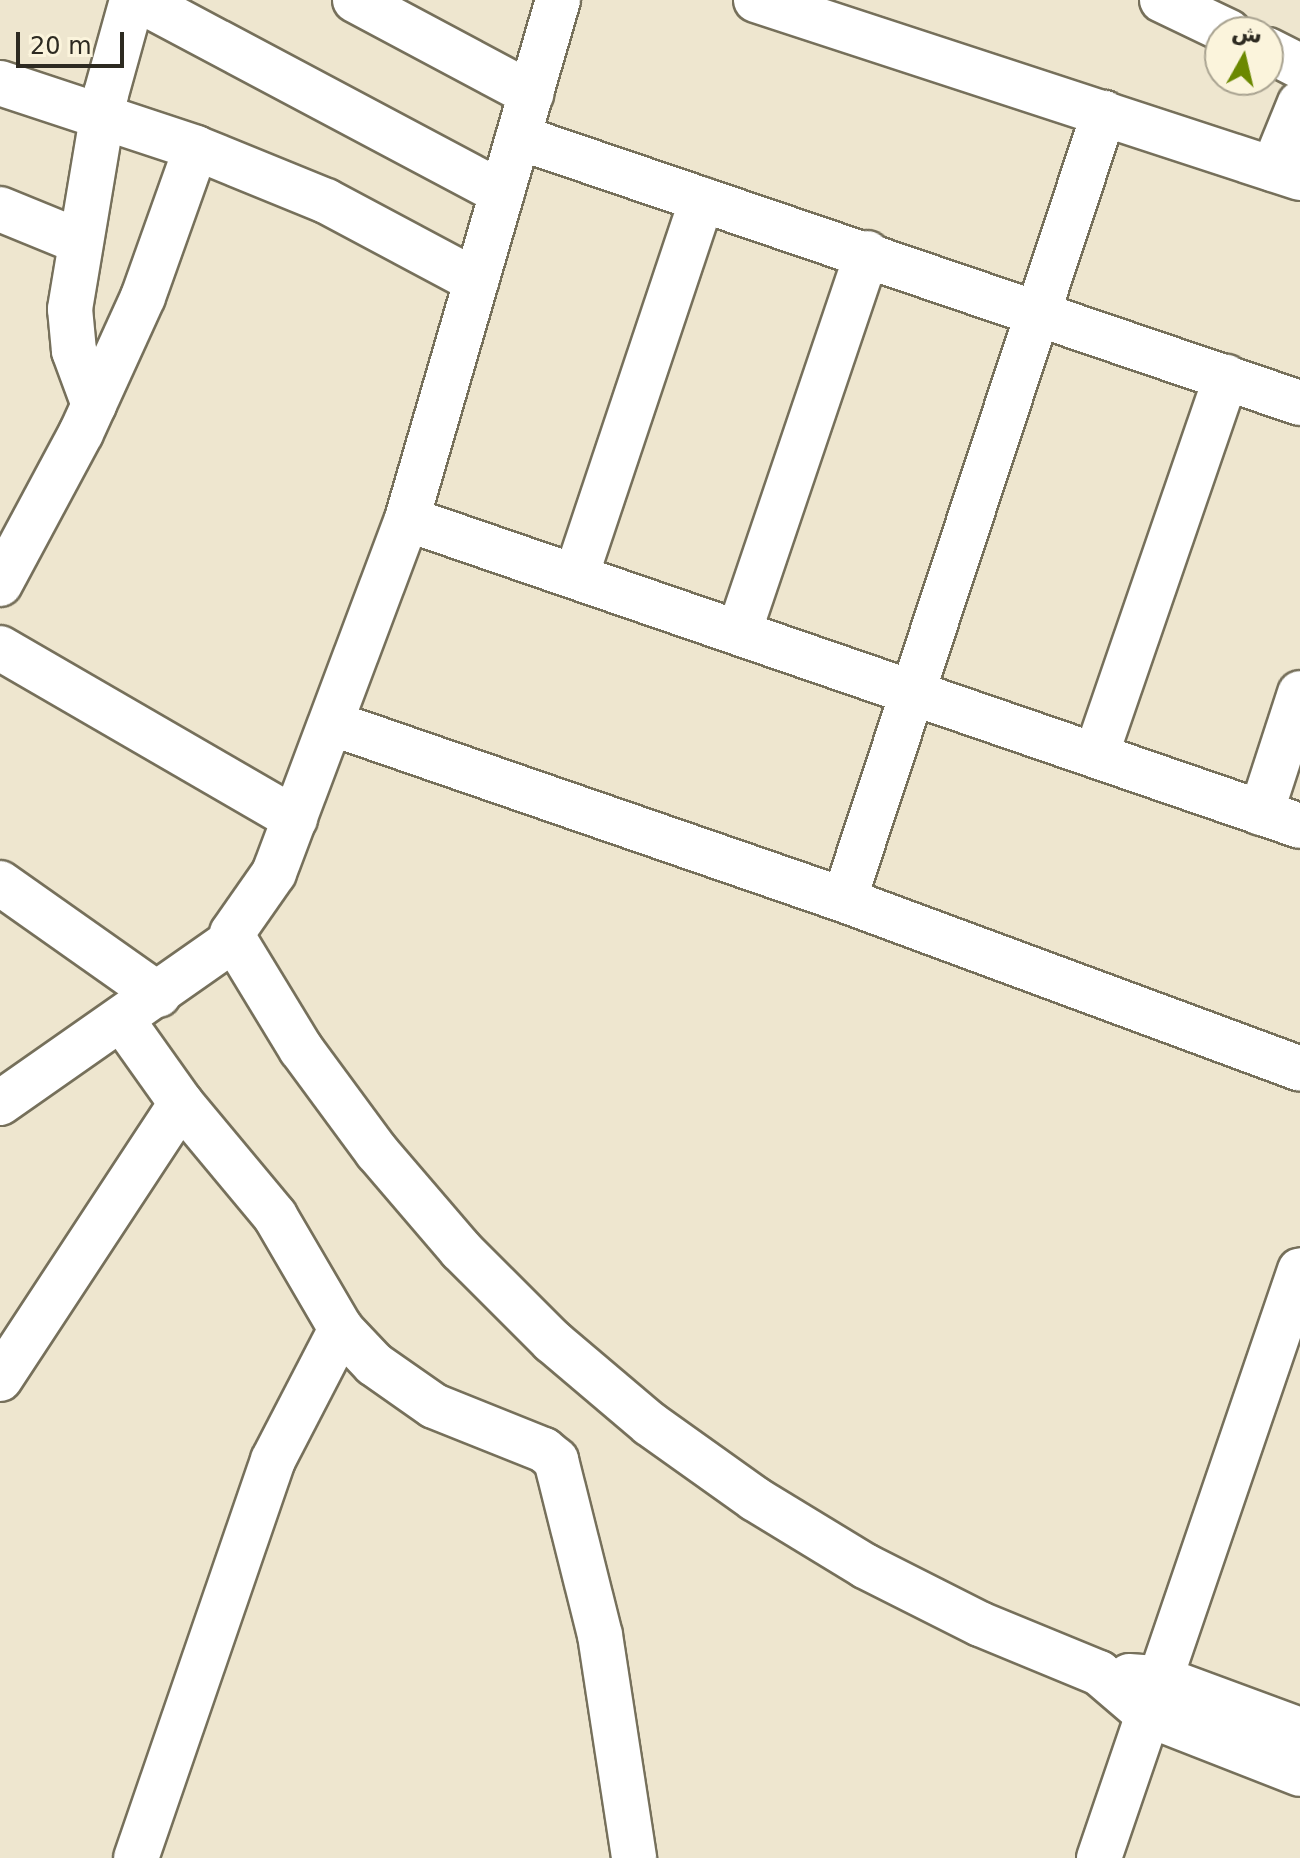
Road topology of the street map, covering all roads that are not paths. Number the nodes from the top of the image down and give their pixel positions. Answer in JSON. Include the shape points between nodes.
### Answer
{"nodes":[{"id":1,"x":355,"y":0,"type":"edge"},
{"id":2,"x":558,"y":0,"type":"edge"},
{"id":3,"x":756,"y":0,"type":"edge"},
{"id":4,"x":1162,"y":0,"type":"edge"},
{"id":5,"x":124,"y":3,"type":"edge"},
{"id":6,"x":1204,"y":20,"type":"edge"},
{"id":7,"x":0,"y":83,"type":"edge"},
{"id":8,"x":531,"y":94,"type":"junction"},
{"id":9,"x":1300,"y":103,"type":"edge"},
{"id":10,"x":1104,"y":113,"type":"junction"},
{"id":11,"x":102,"y":117,"type":"junction"},
{"id":12,"x":518,"y":137,"type":"junction"},
{"id":13,"x":196,"y":148,"type":"junction"},
{"id":14,"x":1287,"y":174,"type":"edge"},
{"id":15,"x":502,"y":193,"type":"junction"},
{"id":16,"x":702,"y":199,"type":"junction"},
{"id":17,"x":0,"y":209,"type":"edge"},
{"id":18,"x":78,"y":241,"type":"junction"},
{"id":19,"x":867,"y":253,"type":"junction"},
{"id":20,"x":476,"y":281,"type":"junction"},
{"id":21,"x":1042,"y":311,"type":"junction"},
{"id":22,"x":1226,"y":377,"type":"junction"},
{"id":23,"x":1300,"y":403,"type":"edge"},
{"id":24,"x":94,"y":405,"type":"junction"},
{"id":25,"x":407,"y":519,"type":"junction"},
{"id":26,"x":576,"y":576,"type":"junction"},
{"id":27,"x":0,"y":584,"type":"edge"},
{"id":28,"x":739,"y":632,"type":"junction"},
{"id":29,"x":0,"y":648,"type":"edge"},
{"id":30,"x":914,"y":693,"type":"junction"},
{"id":31,"x":1300,"y":693,"type":"edge"},
{"id":32,"x":334,"y":724,"type":"junction"},
{"id":33,"x":1096,"y":755,"type":"junction"},
{"id":34,"x":295,"y":819,"type":"junction"},
{"id":35,"x":1281,"y":820,"type":"edge"},
{"id":36,"x":0,"y":883,"type":"edge"},
{"id":37,"x":844,"y":900,"type":"junction"},
{"id":38,"x":234,"y":939,"type":"junction"},
{"id":39,"x":159,"y":995,"type":"junction"},
{"id":40,"x":122,"y":1020,"type":"junction"},
{"id":41,"x":1300,"y":1069,"type":"edge"},
{"id":42,"x":0,"y":1103,"type":"edge"},
{"id":43,"x":181,"y":1103,"type":"junction"},
{"id":44,"x":1296,"y":1298,"type":"edge"},
{"id":45,"x":341,"y":1329,"type":"junction"},
{"id":46,"x":0,"y":1379,"type":"edge"},
{"id":47,"x":1153,"y":1696,"type":"junction"},
{"id":48,"x":1300,"y":1730,"type":"edge"},
{"id":49,"x":1300,"y":1774,"type":"edge"},
{"id":50,"x":136,"y":1858,"type":"edge"},
{"id":51,"x":634,"y":1858,"type":"edge"},
{"id":52,"x":1099,"y":1858,"type":"edge"}],
"edges":[{"from":1,"to":8,"type":"street"},
{"from":2,"to":8,"type":"street"},
{"from":3,"to":10,"type":"street"},
{"from":4,"to":6,"type":"street"},
{"from":5,"to":11,"type":"street"},
{"from":5,"to":15,"type":"street"},
{"from":7,"to":11,"type":"street"},
{"from":8,"to":12,"type":"street"},
{"from":9,"to":14,"type":"street"},
{"from":10,"to":14,"type":"street"},
{"from":10,"to":21,"type":"street"},
{"from":11,"to":13,"type":"street"},
{"from":11,"to":18,"type":"street"},
{"from":12,"to":15,"type":"street"},
{"from":12,"to":16,"type":"street"},
{"from":13,"to":20,"type":"street","via":[[326,201]]},
{"from":13,"to":24,"type":"street","via":[[175,218]]},
{"from":15,"to":20,"type":"street"},
{"from":16,"to":19,"type":"street"},
{"from":16,"to":26,"type":"street"},
{"from":17,"to":18,"type":"street"},
{"from":18,"to":24,"type":"street","via":[[70,309],[74,351]]},
{"from":19,"to":21,"type":"street"},
{"from":19,"to":28,"type":"street"},
{"from":20,"to":25,"type":"street"},
{"from":21,"to":22,"type":"street"},
{"from":21,"to":30,"type":"street"},
{"from":22,"to":23,"type":"street"},
{"from":22,"to":33,"type":"street"},
{"from":24,"to":27,"type":"street"},
{"from":25,"to":26,"type":"street"},
{"from":25,"to":32,"type":"street"},
{"from":26,"to":28,"type":"street"},
{"from":28,"to":30,"type":"street"},
{"from":29,"to":34,"type":"street"},
{"from":30,"to":33,"type":"street"},
{"from":30,"to":37,"type":"street"},
{"from":31,"to":35,"type":"street"},
{"from":32,"to":34,"type":"street"},
{"from":32,"to":37,"type":"street"},
{"from":33,"to":35,"type":"street"},
{"from":34,"to":38,"type":"street","via":[[274,873],[232,933]]},
{"from":36,"to":39,"type":"street"},
{"from":37,"to":41,"type":"street"},
{"from":38,"to":39,"type":"street"},
{"from":38,"to":47,"type":"street","via":[[301,1049],[377,1152],[461,1250],[552,1341],[617,1396],[755,1499],[865,1566],[980,1624]]},
{"from":39,"to":40,"type":"street"},
{"from":40,"to":42,"type":"street"},
{"from":40,"to":43,"type":"street"},
{"from":43,"to":45,"type":"street","via":[[275,1216]]},
{"from":43,"to":46,"type":"street"},
{"from":44,"to":47,"type":"street"},
{"from":45,"to":50,"type":"street","via":[[273,1460]]},
{"from":45,"to":51,"type":"street","via":[[374,1364],[434,1406],[556,1460],[600,1635]]},
{"from":47,"to":48,"type":"street"},
{"from":47,"to":49,"type":"street"},
{"from":47,"to":52,"type":"street"}]}
